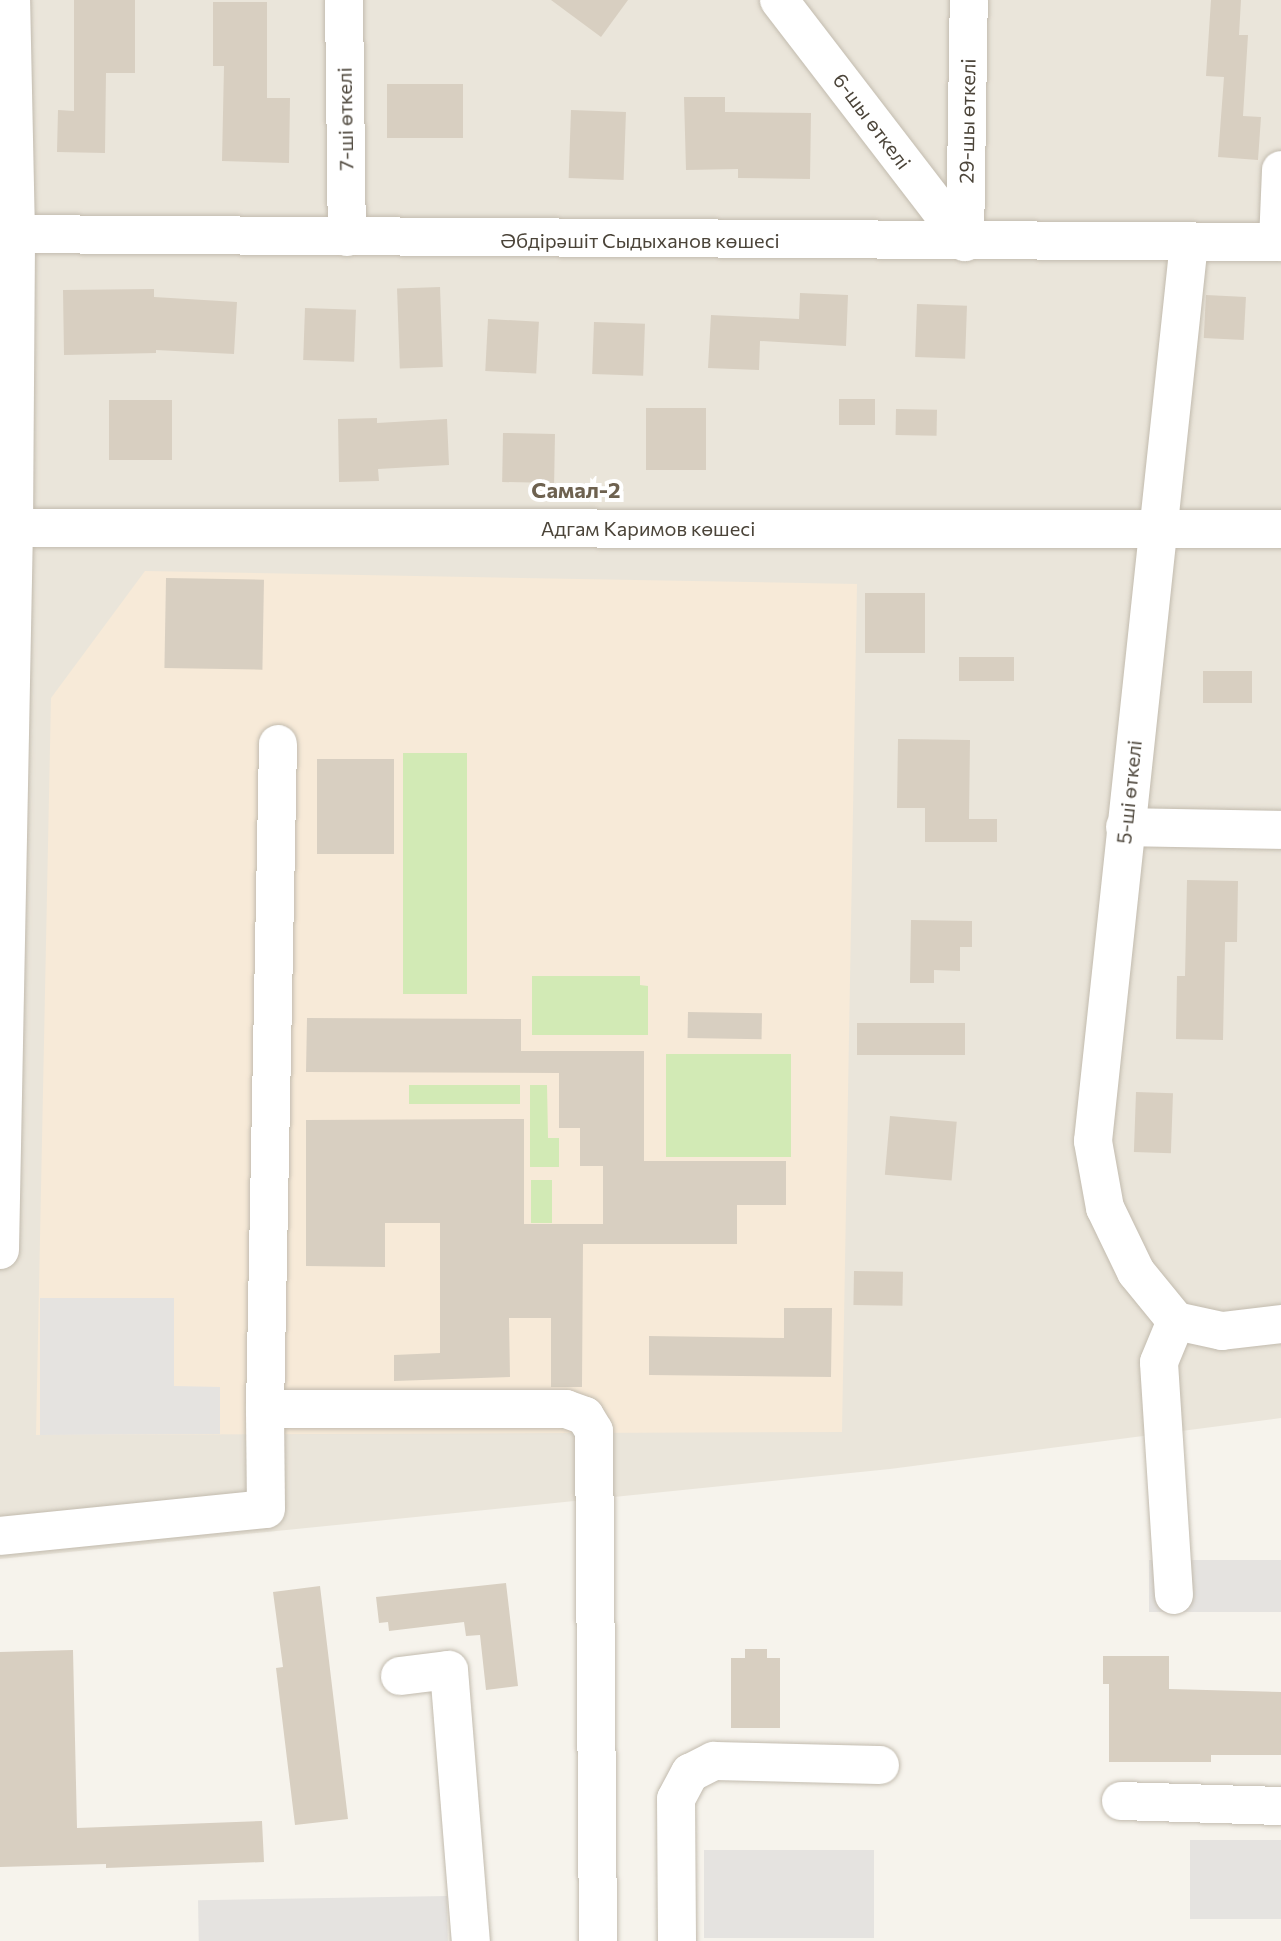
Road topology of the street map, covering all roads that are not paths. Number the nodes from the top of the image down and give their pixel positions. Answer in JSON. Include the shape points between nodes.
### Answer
{"nodes":[{"id":1,"x":11,"y":0,"type":"edge"},
{"id":2,"x":344,"y":0,"type":"edge"},
{"id":3,"x":779,"y":0,"type":"edge"},
{"id":4,"x":969,"y":0,"type":"edge"},
{"id":5,"x":1281,"y":170,"type":"edge"},
{"id":6,"x":8,"y":234,"type":"edge"},
{"id":7,"x":347,"y":237,"type":"junction"},
{"id":8,"x":965,"y":242,"type":"junction"},
{"id":9,"x":1189,"y":242,"type":"junction"},
{"id":10,"x":1280,"y":242,"type":"edge"},
{"id":11,"x":1156,"y":528,"type":"junction"},
{"id":12,"x":1281,"y":529,"type":"edge"},
{"id":13,"x":9,"y":553,"type":"edge"},
{"id":14,"x":278,"y":744,"type":"dead end"},
{"id":15,"x":1125,"y":827,"type":"junction"},
{"id":16,"x":1281,"y":830,"type":"edge"},
{"id":17,"x":4,"y":876,"type":"edge"},
{"id":18,"x":0,"y":1250,"type":"edge"},
{"id":19,"x":1176,"y":1321,"type":"junction"},
{"id":20,"x":1281,"y":1324,"type":"edge"},
{"id":21,"x":265,"y":1409,"type":"junction"},
{"id":22,"x":0,"y":1536,"type":"edge"},
{"id":23,"x":1174,"y":1595,"type":"dead end"},
{"id":24,"x":400,"y":1676,"type":"dead end"},
{"id":25,"x":880,"y":1765,"type":"dead end"},
{"id":26,"x":1121,"y":1801,"type":"dead end"},
{"id":27,"x":1281,"y":1806,"type":"edge"},
{"id":28,"x":471,"y":1941,"type":"edge"},
{"id":29,"x":598,"y":1941,"type":"edge"},
{"id":30,"x":677,"y":1941,"type":"edge"}],
"edges":[{"from":1,"to":6,"type":"street"},
{"from":2,"to":7,"type":"street","name":"7-ші өткелі"},
{"from":3,"to":8,"type":"street","name":"6-шы өткелі"},
{"from":4,"to":8,"type":"street","name":"29-шы өткелі"},
{"from":5,"to":10,"type":"street"},
{"from":6,"to":7,"type":"street","name":"Әбдірәшіт Сыдыханов көшесі"},
{"from":6,"to":13,"type":"street"},
{"from":7,"to":8,"type":"street","name":"Әбдірәшіт Сыдыханов көшесі"},
{"from":8,"to":9,"type":"street","name":"Әбдірәшіт Сыдыханов көшесі"},
{"from":9,"to":10,"type":"street","name":"Әбдірәшіт Сыдыханов көшесі"},
{"from":9,"to":11,"type":"street","name":"5-ші өткелі"},
{"from":11,"to":12,"type":"street","name":"Адгам Каримов көшесі"},
{"from":11,"to":13,"type":"street","name":"Адгам Каримов көшесі"},
{"from":11,"to":15,"type":"street","name":"5-ші өткелі"},
{"from":13,"to":17,"type":"street"},
{"from":14,"to":21,"type":"street"},
{"from":15,"to":16,"type":"street"},
{"from":15,"to":19,"type":"street","name":"5-ші өткелі","via":[[1093,1141],[1105,1208],[1136,1272]]},
{"from":17,"to":18,"type":"street"},
{"from":19,"to":20,"type":"street","via":[[1222,1331]]},
{"from":19,"to":23,"type":"street","via":[[1159,1362]]},
{"from":21,"to":22,"type":"street","via":[[266,1509]]},
{"from":21,"to":29,"type":"street","via":[[566,1409],[585,1416],[594,1431]]},
{"from":24,"to":28,"type":"street","via":[[449,1670]]},
{"from":25,"to":30,"type":"street","via":[[714,1761],[690,1773],[676,1799]]},
{"from":26,"to":27,"type":"street"}]}
